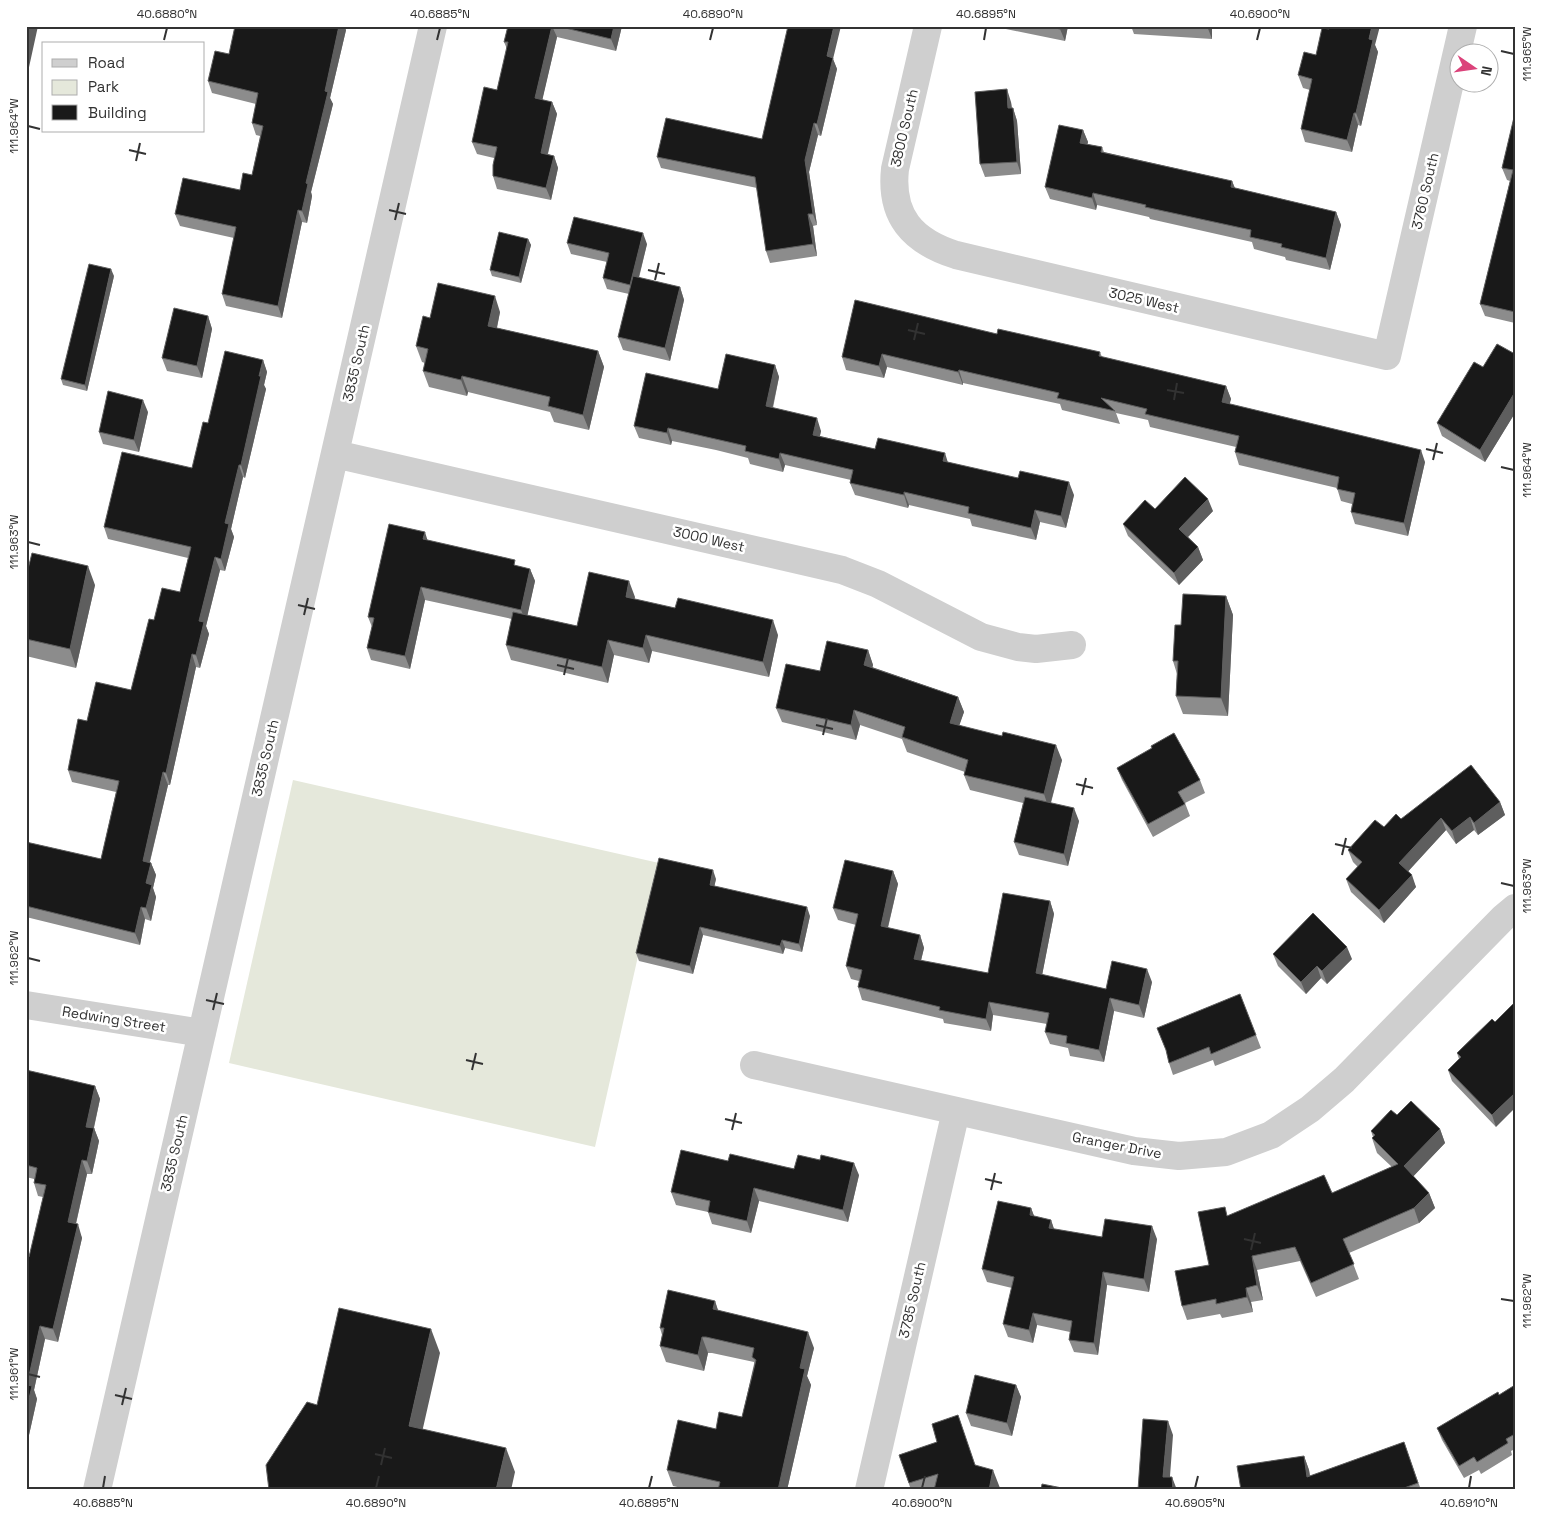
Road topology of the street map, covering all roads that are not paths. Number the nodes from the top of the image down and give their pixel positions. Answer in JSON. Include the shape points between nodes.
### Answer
{"nodes":[{"id":1,"x":433,"y":26,"type":"edge"},
{"id":2,"x":928,"y":26,"type":"edge"},
{"id":3,"x":1463,"y":26,"type":"edge"},
{"id":4,"x":908,"y":228,"type":"joint"},
{"id":5,"x":1387,"y":356,"type":"joint"},
{"id":6,"x":335,"y":454,"type":"junction"},
{"id":7,"x":1072,"y":645,"type":"dead end"},
{"id":8,"x":1515,"y":908,"type":"edge"},
{"id":9,"x":26,"y":1005,"type":"edge"},
{"id":10,"x":202,"y":1033,"type":"junction"},
{"id":11,"x":754,"y":1065,"type":"dead end"},
{"id":12,"x":956,"y":1111,"type":"junction"},
{"id":13,"x":97,"y":1490,"type":"edge"},
{"id":14,"x":869,"y":1490,"type":"edge"}],
"edges":[{"from":1,"to":6,"type":"street","name":"3835 South"},
{"from":2,"to":4,"type":"street","name":"3800 South","via":[[893,185],[900,213]]},
{"from":3,"to":5,"type":"street","name":"3760 South"},
{"from":4,"to":5,"type":"street","name":"3025 West","via":[[939,250],[956,256]]},
{"from":6,"to":7,"type":"street","name":"3000 West","via":[[842,570],[878,584],[981,637],[1000,643],[1036,649]]},
{"from":6,"to":10,"type":"street","name":"3835 South"},
{"from":8,"to":12,"type":"street","name":"Granger Drive","via":[[1344,1080],[1317,1103],[1271,1135],[1226,1152],[1179,1156],[1134,1151]]},
{"from":9,"to":10,"type":"street","name":"Redwing Street"},
{"from":10,"to":13,"type":"street","name":"3835 South"},
{"from":11,"to":12,"type":"street","name":"Granger Drive"},
{"from":12,"to":14,"type":"street","name":"3785 South"}]}
